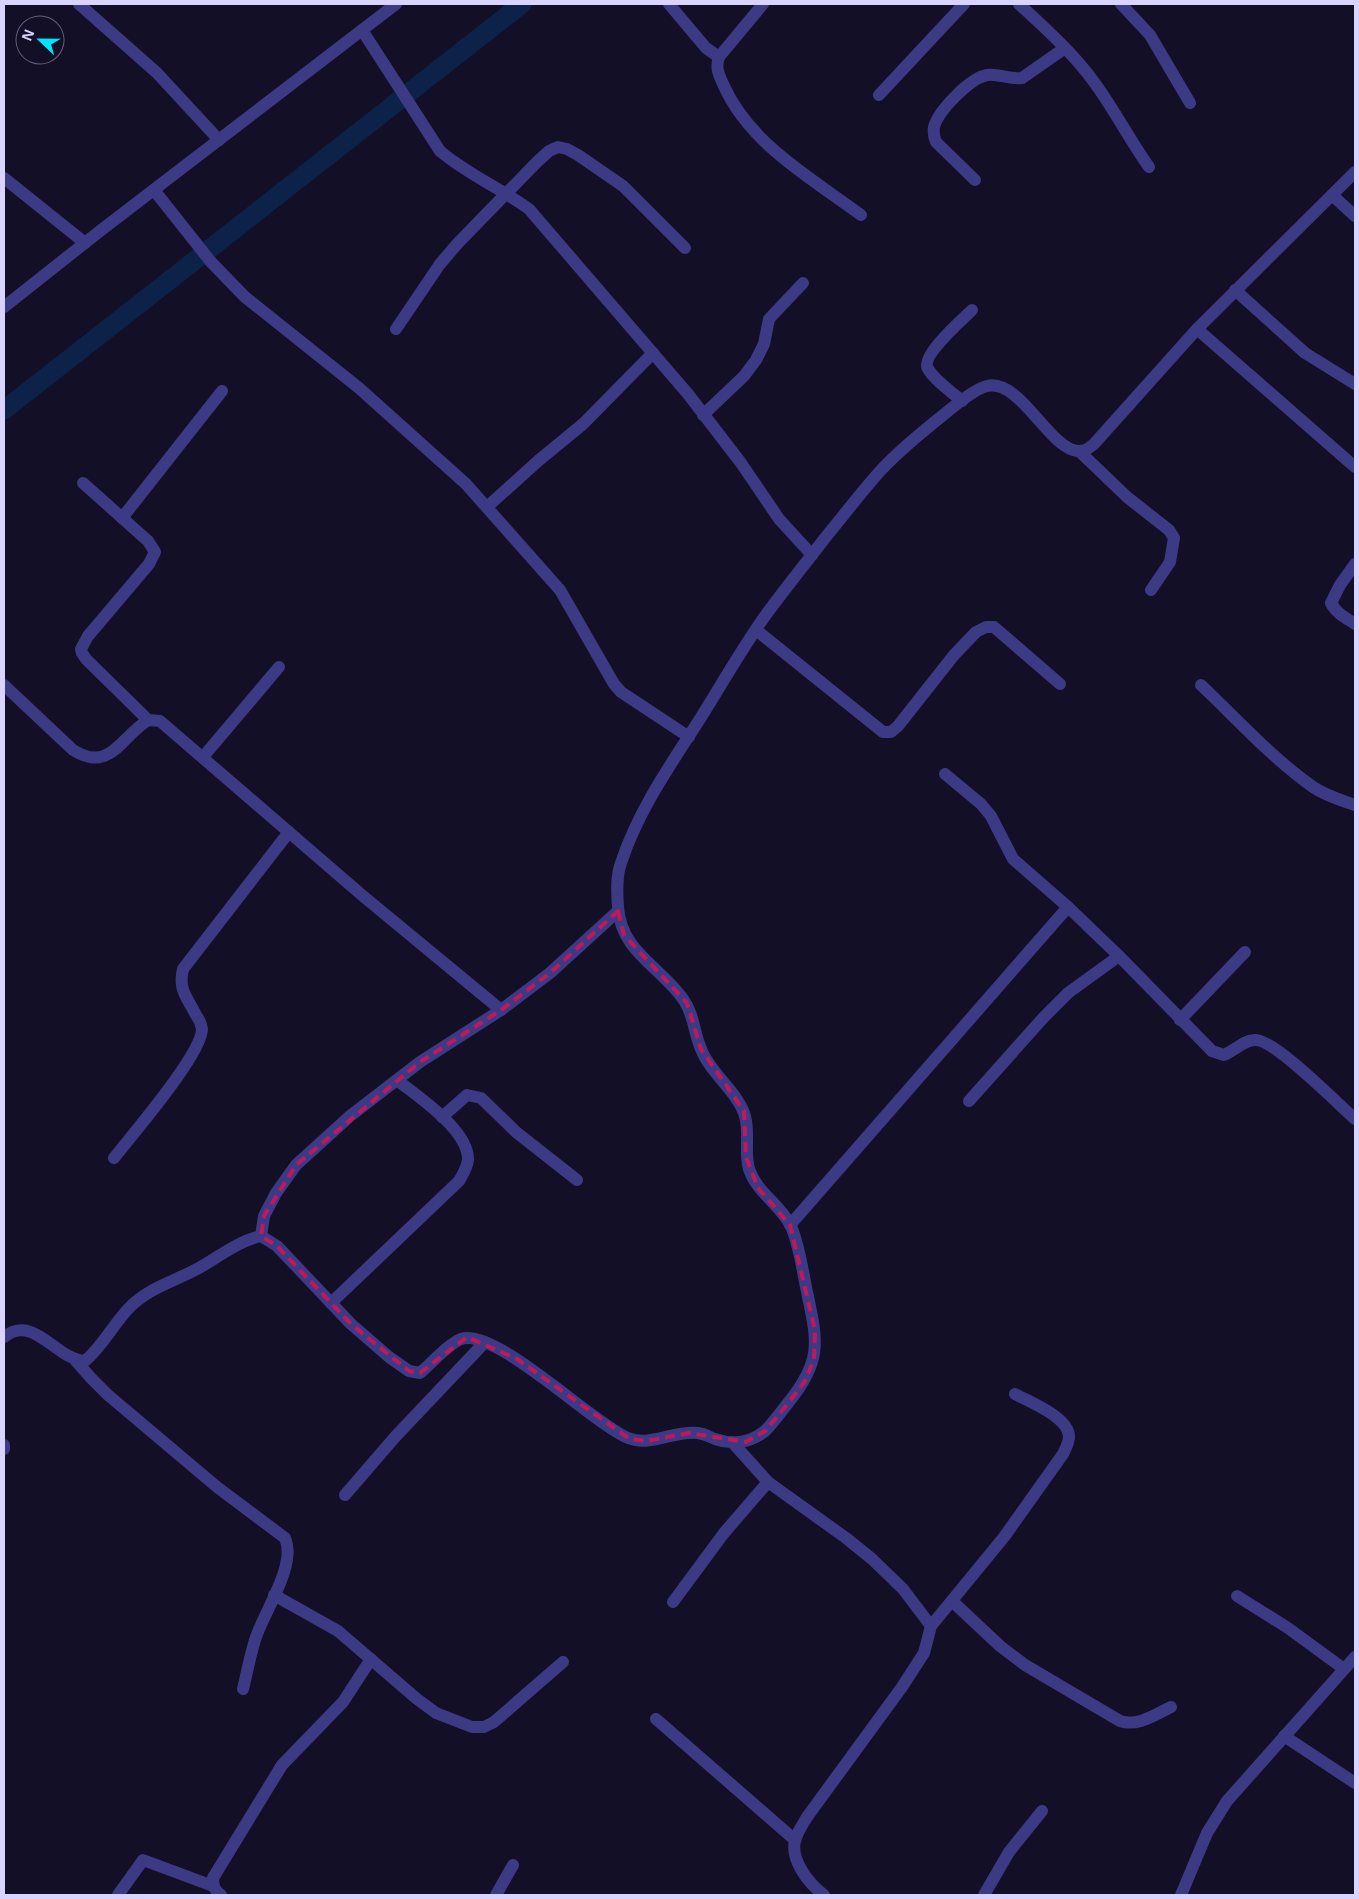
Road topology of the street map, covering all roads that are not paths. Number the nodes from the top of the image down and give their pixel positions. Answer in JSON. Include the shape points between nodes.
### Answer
{"nodes":[{"id":1,"x":79,"y":4,"type":"edge"},
{"id":2,"x":396,"y":4,"type":"edge"},
{"id":3,"x":669,"y":4,"type":"edge"},
{"id":4,"x":763,"y":4,"type":"edge"},
{"id":5,"x":964,"y":4,"type":"edge"},
{"id":6,"x":1018,"y":4,"type":"edge"},
{"id":7,"x":1122,"y":4,"type":"edge"},
{"id":8,"x":362,"y":30,"type":"junction"},
{"id":9,"x":1065,"y":48,"type":"junction"},
{"id":10,"x":719,"y":57,"type":"junction"},
{"id":11,"x":879,"y":95,"type":"dead end"},
{"id":12,"x":1190,"y":103,"type":"dead end"},
{"id":13,"x":219,"y":140,"type":"junction"},
{"id":14,"x":1149,"y":167,"type":"dead end"},
{"id":15,"x":1355,"y":172,"type":"edge"},
{"id":16,"x":4,"y":178,"type":"edge"},
{"id":17,"x":975,"y":180,"type":"dead end"},
{"id":18,"x":154,"y":190,"type":"junction"},
{"id":19,"x":508,"y":194,"type":"junction"},
{"id":20,"x":1332,"y":195,"type":"junction"},
{"id":21,"x":861,"y":215,"type":"dead end"},
{"id":22,"x":1355,"y":216,"type":"edge"},
{"id":23,"x":85,"y":243,"type":"junction"},
{"id":24,"x":685,"y":248,"type":"dead end"},
{"id":25,"x":803,"y":283,"type":"dead end"},
{"id":26,"x":1235,"y":290,"type":"junction"},
{"id":27,"x":4,"y":308,"type":"edge"},
{"id":28,"x":972,"y":310,"type":"dead end"},
{"id":29,"x":396,"y":329,"type":"dead end"},
{"id":30,"x":1197,"y":329,"type":"junction"},
{"id":31,"x":653,"y":354,"type":"junction"},
{"id":32,"x":1355,"y":384,"type":"edge"},
{"id":33,"x":222,"y":392,"type":"dead end"},
{"id":34,"x":962,"y":402,"type":"junction"},
{"id":35,"x":704,"y":414,"type":"junction"},
{"id":36,"x":1079,"y":451,"type":"junction"},
{"id":37,"x":1355,"y":467,"type":"edge"},
{"id":38,"x":83,"y":483,"type":"dead end"},
{"id":39,"x":486,"y":507,"type":"junction"},
{"id":40,"x":122,"y":518,"type":"junction"},
{"id":41,"x":812,"y":555,"type":"junction"},
{"id":42,"x":1355,"y":564,"type":"edge"},
{"id":43,"x":1151,"y":590,"type":"dead end"},
{"id":44,"x":1355,"y":624,"type":"edge"},
{"id":45,"x":756,"y":630,"type":"junction"},
{"id":46,"x":279,"y":667,"type":"dead end"},
{"id":47,"x":1060,"y":684,"type":"dead end"},
{"id":48,"x":4,"y":685,"type":"edge"},
{"id":49,"x":1202,"y":685,"type":"dead end"},
{"id":50,"x":148,"y":720,"type":"junction"},
{"id":51,"x":689,"y":737,"type":"junction"},
{"id":52,"x":203,"y":757,"type":"junction"},
{"id":53,"x":945,"y":774,"type":"dead end"},
{"id":54,"x":1355,"y":805,"type":"edge"},
{"id":55,"x":289,"y":832,"type":"junction"},
{"id":56,"x":1068,"y":907,"type":"junction"},
{"id":57,"x":618,"y":911,"type":"junction"},
{"id":58,"x":1245,"y":952,"type":"dead end"},
{"id":59,"x":1119,"y":956,"type":"junction"},
{"id":60,"x":501,"y":1010,"type":"junction"},
{"id":61,"x":1180,"y":1020,"type":"junction"},
{"id":62,"x":397,"y":1080,"type":"junction"},
{"id":63,"x":969,"y":1101,"type":"dead end"},
{"id":64,"x":442,"y":1117,"type":"junction"},
{"id":65,"x":1355,"y":1119,"type":"edge"},
{"id":66,"x":114,"y":1158,"type":"dead end"},
{"id":67,"x":577,"y":1180,"type":"dead end"},
{"id":68,"x":790,"y":1225,"type":"junction"},
{"id":69,"x":261,"y":1236,"type":"junction"},
{"id":70,"x":331,"y":1303,"type":"junction"},
{"id":71,"x":4,"y":1337,"type":"edge"},
{"id":72,"x":485,"y":1342,"type":"junction"},
{"id":73,"x":76,"y":1361,"type":"junction"},
{"id":74,"x":1015,"y":1394,"type":"dead end"},
{"id":75,"x":732,"y":1442,"type":"junction"},
{"id":76,"x":4,"y":1445,"type":"edge"},
{"id":77,"x":4,"y":1449,"type":"edge"},
{"id":78,"x":768,"y":1482,"type":"junction"},
{"id":79,"x":345,"y":1495,"type":"dead end"},
{"id":80,"x":274,"y":1595,"type":"junction"},
{"id":81,"x":1237,"y":1596,"type":"dead end"},
{"id":82,"x":952,"y":1601,"type":"junction"},
{"id":83,"x":673,"y":1602,"type":"dead end"},
{"id":84,"x":932,"y":1626,"type":"junction"},
{"id":85,"x":1355,"y":1657,"type":"edge"},
{"id":86,"x":371,"y":1660,"type":"junction"},
{"id":87,"x":563,"y":1662,"type":"dead end"},
{"id":88,"x":1344,"y":1670,"type":"junction"},
{"id":89,"x":243,"y":1690,"type":"dead end"},
{"id":90,"x":1171,"y":1707,"type":"dead end"},
{"id":91,"x":656,"y":1719,"type":"dead end"},
{"id":92,"x":1284,"y":1736,"type":"junction"},
{"id":93,"x":1355,"y":1783,"type":"edge"},
{"id":94,"x":1042,"y":1812,"type":"dead end"},
{"id":95,"x":795,"y":1840,"type":"junction"},
{"id":96,"x":512,"y":1865,"type":"dead end"},
{"id":97,"x":217,"y":1891,"type":"edge"},
{"id":98,"x":118,"y":1895,"type":"edge"},
{"id":99,"x":496,"y":1895,"type":"edge"},
{"id":100,"x":824,"y":1895,"type":"edge"},
{"id":101,"x":984,"y":1895,"type":"edge"},
{"id":102,"x":1181,"y":1895,"type":"edge"}],
"edges":[{"from":1,"to":13,"type":"street","via":[[156,73]]},
{"from":2,"to":8,"type":"street"},
{"from":3,"to":10,"type":"street","via":[[706,48]]},
{"from":4,"to":10,"type":"street"},
{"from":5,"to":11,"type":"street"},
{"from":6,"to":9,"type":"street"},
{"from":7,"to":12,"type":"street","via":[[1150,35]]},
{"from":8,"to":13,"type":"street"},
{"from":8,"to":19,"type":"street","via":[[440,151]]},
{"from":9,"to":14,"type":"street","via":[[1095,82]]},
{"from":9,"to":17,"type":"street","via":[[1022,78],[984,76],[945,108],[934,128],[936,142]]},
{"from":10,"to":21,"type":"street","via":[[716,64],[718,74],[744,122],[793,165]]},
{"from":13,"to":18,"type":"street"},
{"from":15,"to":20,"type":"street"},
{"from":16,"to":23,"type":"street"},
{"from":18,"to":23,"type":"street"},
{"from":18,"to":39,"type":"street","via":[[245,298],[359,388],[466,484]]},
{"from":19,"to":24,"type":"street","via":[[549,151],[558,147],[567,149],[623,186]]},
{"from":19,"to":29,"type":"street","via":[[440,264]]},
{"from":19,"to":31,"type":"street","via":[[528,209]]},
{"from":20,"to":22,"type":"street"},
{"from":20,"to":26,"type":"street"},
{"from":23,"to":27,"type":"street"},
{"from":25,"to":35,"type":"street","via":[[769,319],[764,344],[744,376]]},
{"from":26,"to":30,"type":"street"},
{"from":26,"to":32,"type":"street","via":[[1305,353]]},
{"from":28,"to":34,"type":"street","via":[[934,349],[926,362],[932,374]]},
{"from":30,"to":36,"type":"street","via":[[1094,444]]},
{"from":30,"to":37,"type":"street"},
{"from":31,"to":35,"type":"street"},
{"from":31,"to":39,"type":"street","via":[[583,424]]},
{"from":33,"to":40,"type":"street"},
{"from":34,"to":36,"type":"street","via":[[985,386],[1007,390],[1036,415],[1057,440]]},
{"from":34,"to":41,"type":"street","via":[[884,466]]},
{"from":35,"to":41,"type":"street","via":[[779,519]]},
{"from":36,"to":43,"type":"street","via":[[1127,497],[1169,530],[1174,538],[1170,562]]},
{"from":38,"to":40,"type":"street"},
{"from":39,"to":51,"type":"street","via":[[560,590],[621,692]]},
{"from":40,"to":50,"type":"street","via":[[148,541],[155,552],[149,564],[88,636],[81,649],[86,659]]},
{"from":41,"to":45,"type":"street"},
{"from":42,"to":44,"type":"street","via":[[1331,603]]},
{"from":45,"to":47,"type":"street","via":[[883,732],[890,732],[898,726],[954,655],[976,632],[986,627],[994,627]]},
{"from":45,"to":51,"type":"street"},
{"from":46,"to":52,"type":"street"},
{"from":48,"to":50,"type":"street","via":[[73,750],[92,759],[108,755]]},
{"from":49,"to":54,"type":"street","via":[[1313,787]]},
{"from":50,"to":52,"type":"street","via":[[160,721]]},
{"from":51,"to":57,"type":"street","via":[[651,796],[618,868]]},
{"from":52,"to":55,"type":"street"},
{"from":53,"to":56,"type":"street","via":[[990,816],[1013,859]]},
{"from":55,"to":60,"type":"street"},
{"from":55,"to":66,"type":"street","via":[[183,969],[182,990],[202,1025],[202,1034],[175,1081]]},
{"from":56,"to":59,"type":"street"},
{"from":56,"to":68,"type":"street"},
{"from":57,"to":60,"type":"street","via":[[550,973]]},
{"from":57,"to":68,"type":"street","via":[[624,935],[639,955],[687,1003],[700,1049],[744,1111],[748,1133],[746,1157],[750,1172],[758,1188],[777,1206]]},
{"from":58,"to":61,"type":"street"},
{"from":59,"to":61,"type":"street"},
{"from":59,"to":63,"type":"street","via":[[1068,993]]},
{"from":60,"to":62,"type":"street"},
{"from":61,"to":65,"type":"street","via":[[1212,1051],[1224,1055],[1254,1040],[1268,1043]]},
{"from":62,"to":64,"type":"street"},
{"from":62,"to":69,"type":"street","via":[[350,1116],[296,1165],[264,1216]]},
{"from":64,"to":67,"type":"street","via":[[468,1095],[482,1098],[516,1132]]},
{"from":64,"to":70,"type":"street","via":[[454,1127],[466,1147],[466,1170],[459,1181]]},
{"from":68,"to":75,"type":"street","via":[[815,1330],[814,1359],[806,1381],[765,1431],[746,1442]]},
{"from":69,"to":70,"type":"street","via":[[276,1246]]},
{"from":69,"to":73,"type":"street","via":[[250,1238],[154,1290],[120,1317],[93,1355],[85,1361]]},
{"from":70,"to":72,"type":"street","via":[[351,1324],[409,1371],[420,1373],[459,1340],[467,1337]]},
{"from":71,"to":73,"type":"street","via":[[20,1330],[38,1334]]},
{"from":72,"to":75,"type":"street","via":[[517,1359],[630,1439],[647,1442],[688,1433]]},
{"from":72,"to":79,"type":"street"},
{"from":73,"to":80,"type":"street","via":[[108,1395],[217,1487],[285,1538],[288,1547],[286,1568]]},
{"from":74,"to":82,"type":"street","via":[[1059,1419],[1069,1434],[1068,1444],[1004,1537]]},
{"from":75,"to":78,"type":"street"},
{"from":76,"to":77,"type":"street"},
{"from":78,"to":83,"type":"street","via":[[724,1533]]},
{"from":78,"to":84,"type":"street","via":[[872,1559],[903,1589]]},
{"from":80,"to":86,"type":"street","via":[[338,1631]]},
{"from":80,"to":89,"type":"street","via":[[254,1641]]},
{"from":81,"to":88,"type":"street","via":[[1288,1628]]},
{"from":82,"to":84,"type":"street"},
{"from":82,"to":90,"type":"street","via":[[1025,1665],[1120,1721],[1139,1722]]},
{"from":84,"to":95,"type":"street","via":[[924,1653],[807,1817]]},
{"from":85,"to":88,"type":"street"},
{"from":86,"to":87,"type":"street","via":[[436,1713],[472,1727],[484,1728]]},
{"from":86,"to":97,"type":"street","via":[[343,1702],[282,1765],[213,1878]]},
{"from":88,"to":92,"type":"street"},
{"from":91,"to":95,"type":"street"},
{"from":92,"to":93,"type":"street"},
{"from":92,"to":102,"type":"street","via":[[1228,1801],[1207,1833]]},
{"from":94,"to":101,"type":"street","via":[[1009,1852]]},
{"from":95,"to":100,"type":"street","via":[[796,1856],[803,1873]]},
{"from":96,"to":99,"type":"street"},
{"from":97,"to":98,"type":"street","via":[[142,1860]]}]}
